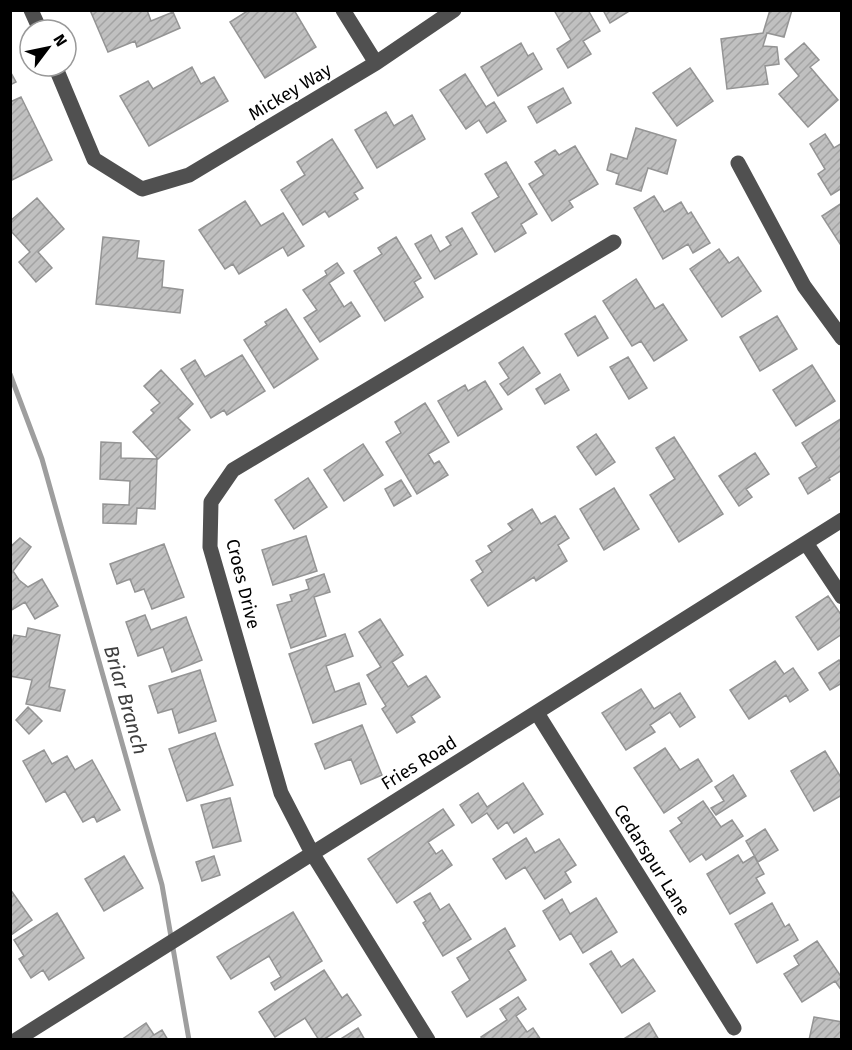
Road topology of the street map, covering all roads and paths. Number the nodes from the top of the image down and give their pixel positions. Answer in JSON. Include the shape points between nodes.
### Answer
{"nodes":[{"id":1,"x":343,"y":10,"type":"edge"},
{"id":2,"x":454,"y":10,"type":"edge"},
{"id":3,"x":376,"y":63,"type":"junction"},
{"id":4,"x":60,"y":78,"type":"edge"},
{"id":5,"x":738,"y":163,"type":"dead end"},
{"id":6,"x":614,"y":242,"type":"dead end"},
{"id":7,"x":842,"y":338,"type":"edge"},
{"id":8,"x":842,"y":520,"type":"edge"},
{"id":9,"x":806,"y":543,"type":"junction"},
{"id":10,"x":842,"y":597,"type":"edge"},
{"id":11,"x":537,"y":713,"type":"junction"},
{"id":12,"x":312,"y":852,"type":"junction"},
{"id":13,"x":734,"y":1028,"type":"dead end"},
{"id":14,"x":10,"y":1030,"type":"edge"},
{"id":15,"x":17,"y":1039,"type":"edge"},
{"id":16,"x":428,"y":1040,"type":"edge"}],
"edges":[{"from":1,"to":3,"type":"street"},
{"from":2,"to":3,"type":"street","name":"Mickey Way"},
{"from":3,"to":4,"type":"street","name":"Mickey Way","via":[[189,175],[142,189],[94,159]]},
{"from":5,"to":7,"type":"street","via":[[804,286]]},
{"from":6,"to":12,"type":"street","name":"Croes Drive","via":[[233,470],[212,502],[213,559],[281,793]]},
{"from":8,"to":9,"type":"street","name":"Fries Road"},
{"from":9,"to":10,"type":"street"},
{"from":9,"to":11,"type":"street","name":"Fries Road"},
{"from":11,"to":12,"type":"street","name":"Fries Road"},
{"from":11,"to":13,"type":"street","name":"Cedarspur Lane"},
{"from":12,"to":15,"type":"street","name":"Fries Road"},
{"from":12,"to":16,"type":"street","name":"Croes Drive"},
{"from":14,"to":15,"type":"street"}]}
